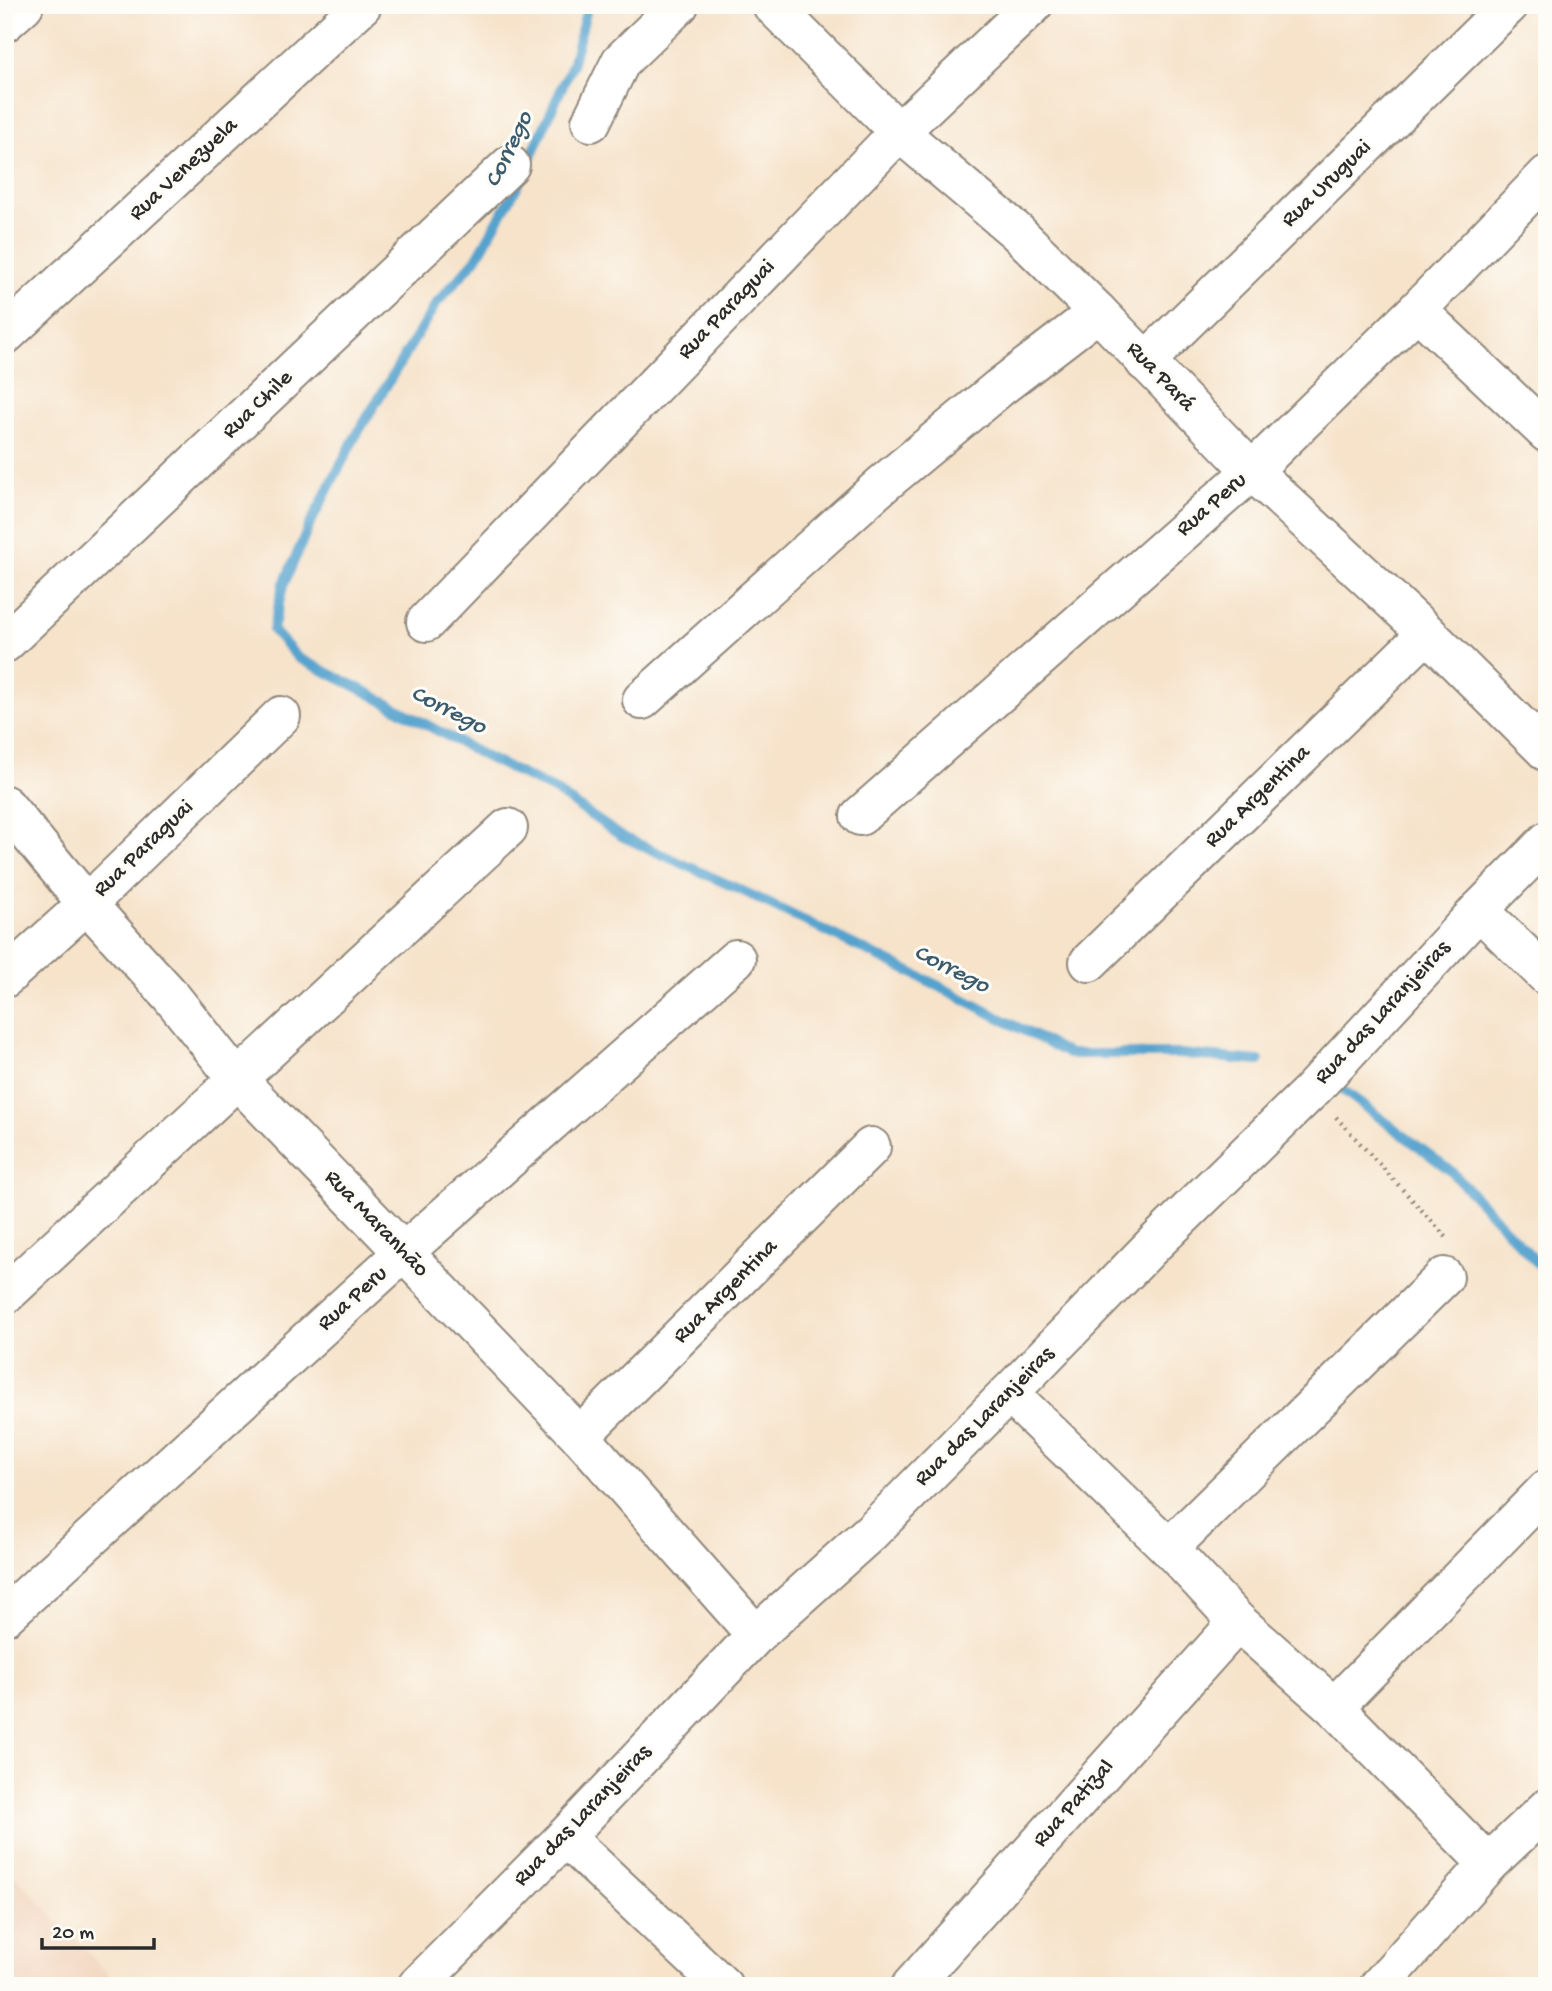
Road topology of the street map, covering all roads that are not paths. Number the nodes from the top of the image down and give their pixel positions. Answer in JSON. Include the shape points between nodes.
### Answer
{"nodes":[{"id":1,"x":24,"y":5,"type":"edge"},
{"id":2,"x":362,"y":5,"type":"edge"},
{"id":3,"x":679,"y":5,"type":"edge"},
{"id":4,"x":772,"y":5,"type":"edge"},
{"id":5,"x":1033,"y":5,"type":"edge"},
{"id":6,"x":1509,"y":5,"type":"edge"},
{"id":7,"x":5,"y":22,"type":"edge"},
{"id":8,"x":591,"y":122,"type":"dead end"},
{"id":9,"x":899,"y":132,"type":"junction"},
{"id":10,"x":510,"y":165,"type":"dead end"},
{"id":11,"x":1547,"y":175,"type":"edge"},
{"id":12,"x":1417,"y":310,"type":"junction"},
{"id":13,"x":1098,"y":312,"type":"junction"},
{"id":14,"x":5,"y":335,"type":"edge"},
{"id":15,"x":1145,"y":362,"type":"junction"},
{"id":16,"x":1547,"y":433,"type":"edge"},
{"id":17,"x":1252,"y":471,"type":"junction"},
{"id":18,"x":426,"y":622,"type":"dead end"},
{"id":19,"x":1427,"y":633,"type":"junction"},
{"id":20,"x":5,"y":643,"type":"edge"},
{"id":21,"x":642,"y":700,"type":"dead end"},
{"id":22,"x":281,"y":716,"type":"dead end"},
{"id":23,"x":1547,"y":752,"type":"edge"},
{"id":24,"x":5,"y":805,"type":"edge"},
{"id":25,"x":860,"y":816,"type":"dead end"},
{"id":26,"x":508,"y":828,"type":"dead end"},
{"id":27,"x":1547,"y":841,"type":"edge"},
{"id":28,"x":87,"y":904,"type":"junction"},
{"id":29,"x":1479,"y":910,"type":"junction"},
{"id":30,"x":736,"y":959,"type":"dead end"},
{"id":31,"x":1089,"y":962,"type":"dead end"},
{"id":32,"x":1547,"y":976,"type":"edge"},
{"id":33,"x":5,"y":978,"type":"edge"},
{"id":34,"x":237,"y":1079,"type":"junction"},
{"id":35,"x":871,"y":1147,"type":"dead end"},
{"id":36,"x":404,"y":1252,"type":"junction"},
{"id":37,"x":1444,"y":1277,"type":"road end"},
{"id":38,"x":5,"y":1295,"type":"edge"},
{"id":39,"x":1009,"y":1393,"type":"junction"},
{"id":40,"x":580,"y":1437,"type":"junction"},
{"id":41,"x":1547,"y":1489,"type":"edge"},
{"id":42,"x":1169,"y":1548,"type":"junction"},
{"id":43,"x":5,"y":1616,"type":"edge"},
{"id":44,"x":1238,"y":1622,"type":"junction"},
{"id":45,"x":756,"y":1635,"type":"junction"},
{"id":46,"x":1334,"y":1707,"type":"junction"},
{"id":47,"x":1547,"y":1808,"type":"edge"},
{"id":48,"x":565,"y":1837,"type":"junction"},
{"id":49,"x":1488,"y":1864,"type":"junction"},
{"id":50,"x":417,"y":1986,"type":"edge"},
{"id":51,"x":723,"y":1986,"type":"edge"},
{"id":52,"x":911,"y":1986,"type":"edge"},
{"id":53,"x":1379,"y":1986,"type":"edge"}],
"edges":[{"from":1,"to":7,"type":"street"},
{"from":2,"to":14,"type":"street","name":"Rua Venezuela"},
{"from":3,"to":8,"type":"street","via":[[621,61]]},
{"from":4,"to":9,"type":"street","name":"Rua Pará"},
{"from":5,"to":9,"type":"street","name":"Rua Paraguai"},
{"from":6,"to":15,"type":"street","name":"Rua Uruguai"},
{"from":9,"to":13,"type":"street","name":"Rua Pará","via":[[1017,232]]},
{"from":9,"to":18,"type":"street","name":"Rua Paraguai"},
{"from":10,"to":20,"type":"street","name":"Rua Chile"},
{"from":11,"to":12,"type":"street","name":"Rua Peru"},
{"from":12,"to":16,"type":"street"},
{"from":12,"to":17,"type":"street","name":"Rua Peru"},
{"from":13,"to":15,"type":"street","name":"Rua Pará"},
{"from":13,"to":21,"type":"street","via":[[883,484]]},
{"from":15,"to":17,"type":"street","name":"Rua Pará"},
{"from":17,"to":19,"type":"street","name":"Rua Pará"},
{"from":17,"to":25,"type":"street","name":"Rua Peru"},
{"from":19,"to":23,"type":"street","name":"Rua Pará"},
{"from":19,"to":31,"type":"street","name":"Rua Argentina"},
{"from":22,"to":28,"type":"street","name":"Rua Paraguai"},
{"from":24,"to":28,"type":"street","name":"Rua Maranhão"},
{"from":26,"to":34,"type":"street"},
{"from":27,"to":29,"type":"street","name":"Rua das Laranjeiras"},
{"from":28,"to":33,"type":"street","name":"Rua Paraguai"},
{"from":28,"to":34,"type":"street","name":"Rua Maranhão","via":[[170,995]]},
{"from":29,"to":32,"type":"street"},
{"from":29,"to":39,"type":"street","name":"Rua das Laranjeiras","via":[[1311,1091]]},
{"from":30,"to":36,"type":"street","name":"Rua Peru"},
{"from":34,"to":36,"type":"street","name":"Rua Maranhão"},
{"from":34,"to":38,"type":"street"},
{"from":35,"to":40,"type":"street","name":"Rua Argentina"},
{"from":36,"to":40,"type":"street","name":"Rua Maranhão"},
{"from":36,"to":43,"type":"street","name":"Rua Peru"},
{"from":37,"to":42,"type":"street"},
{"from":39,"to":42,"type":"street"},
{"from":39,"to":45,"type":"street","name":"Rua das Laranjeiras","via":[[871,1532]]},
{"from":40,"to":45,"type":"street","name":"Rua Maranhão"},
{"from":41,"to":46,"type":"street"},
{"from":42,"to":44,"type":"street"},
{"from":44,"to":46,"type":"street"},
{"from":44,"to":52,"type":"street","name":"Rua Patizal"},
{"from":45,"to":48,"type":"street","name":"Rua das Laranjeiras"},
{"from":46,"to":49,"type":"street"},
{"from":47,"to":49,"type":"street"},
{"from":48,"to":50,"type":"street","name":"Rua das Laranjeiras"},
{"from":48,"to":51,"type":"street"},
{"from":49,"to":53,"type":"street"}]}
